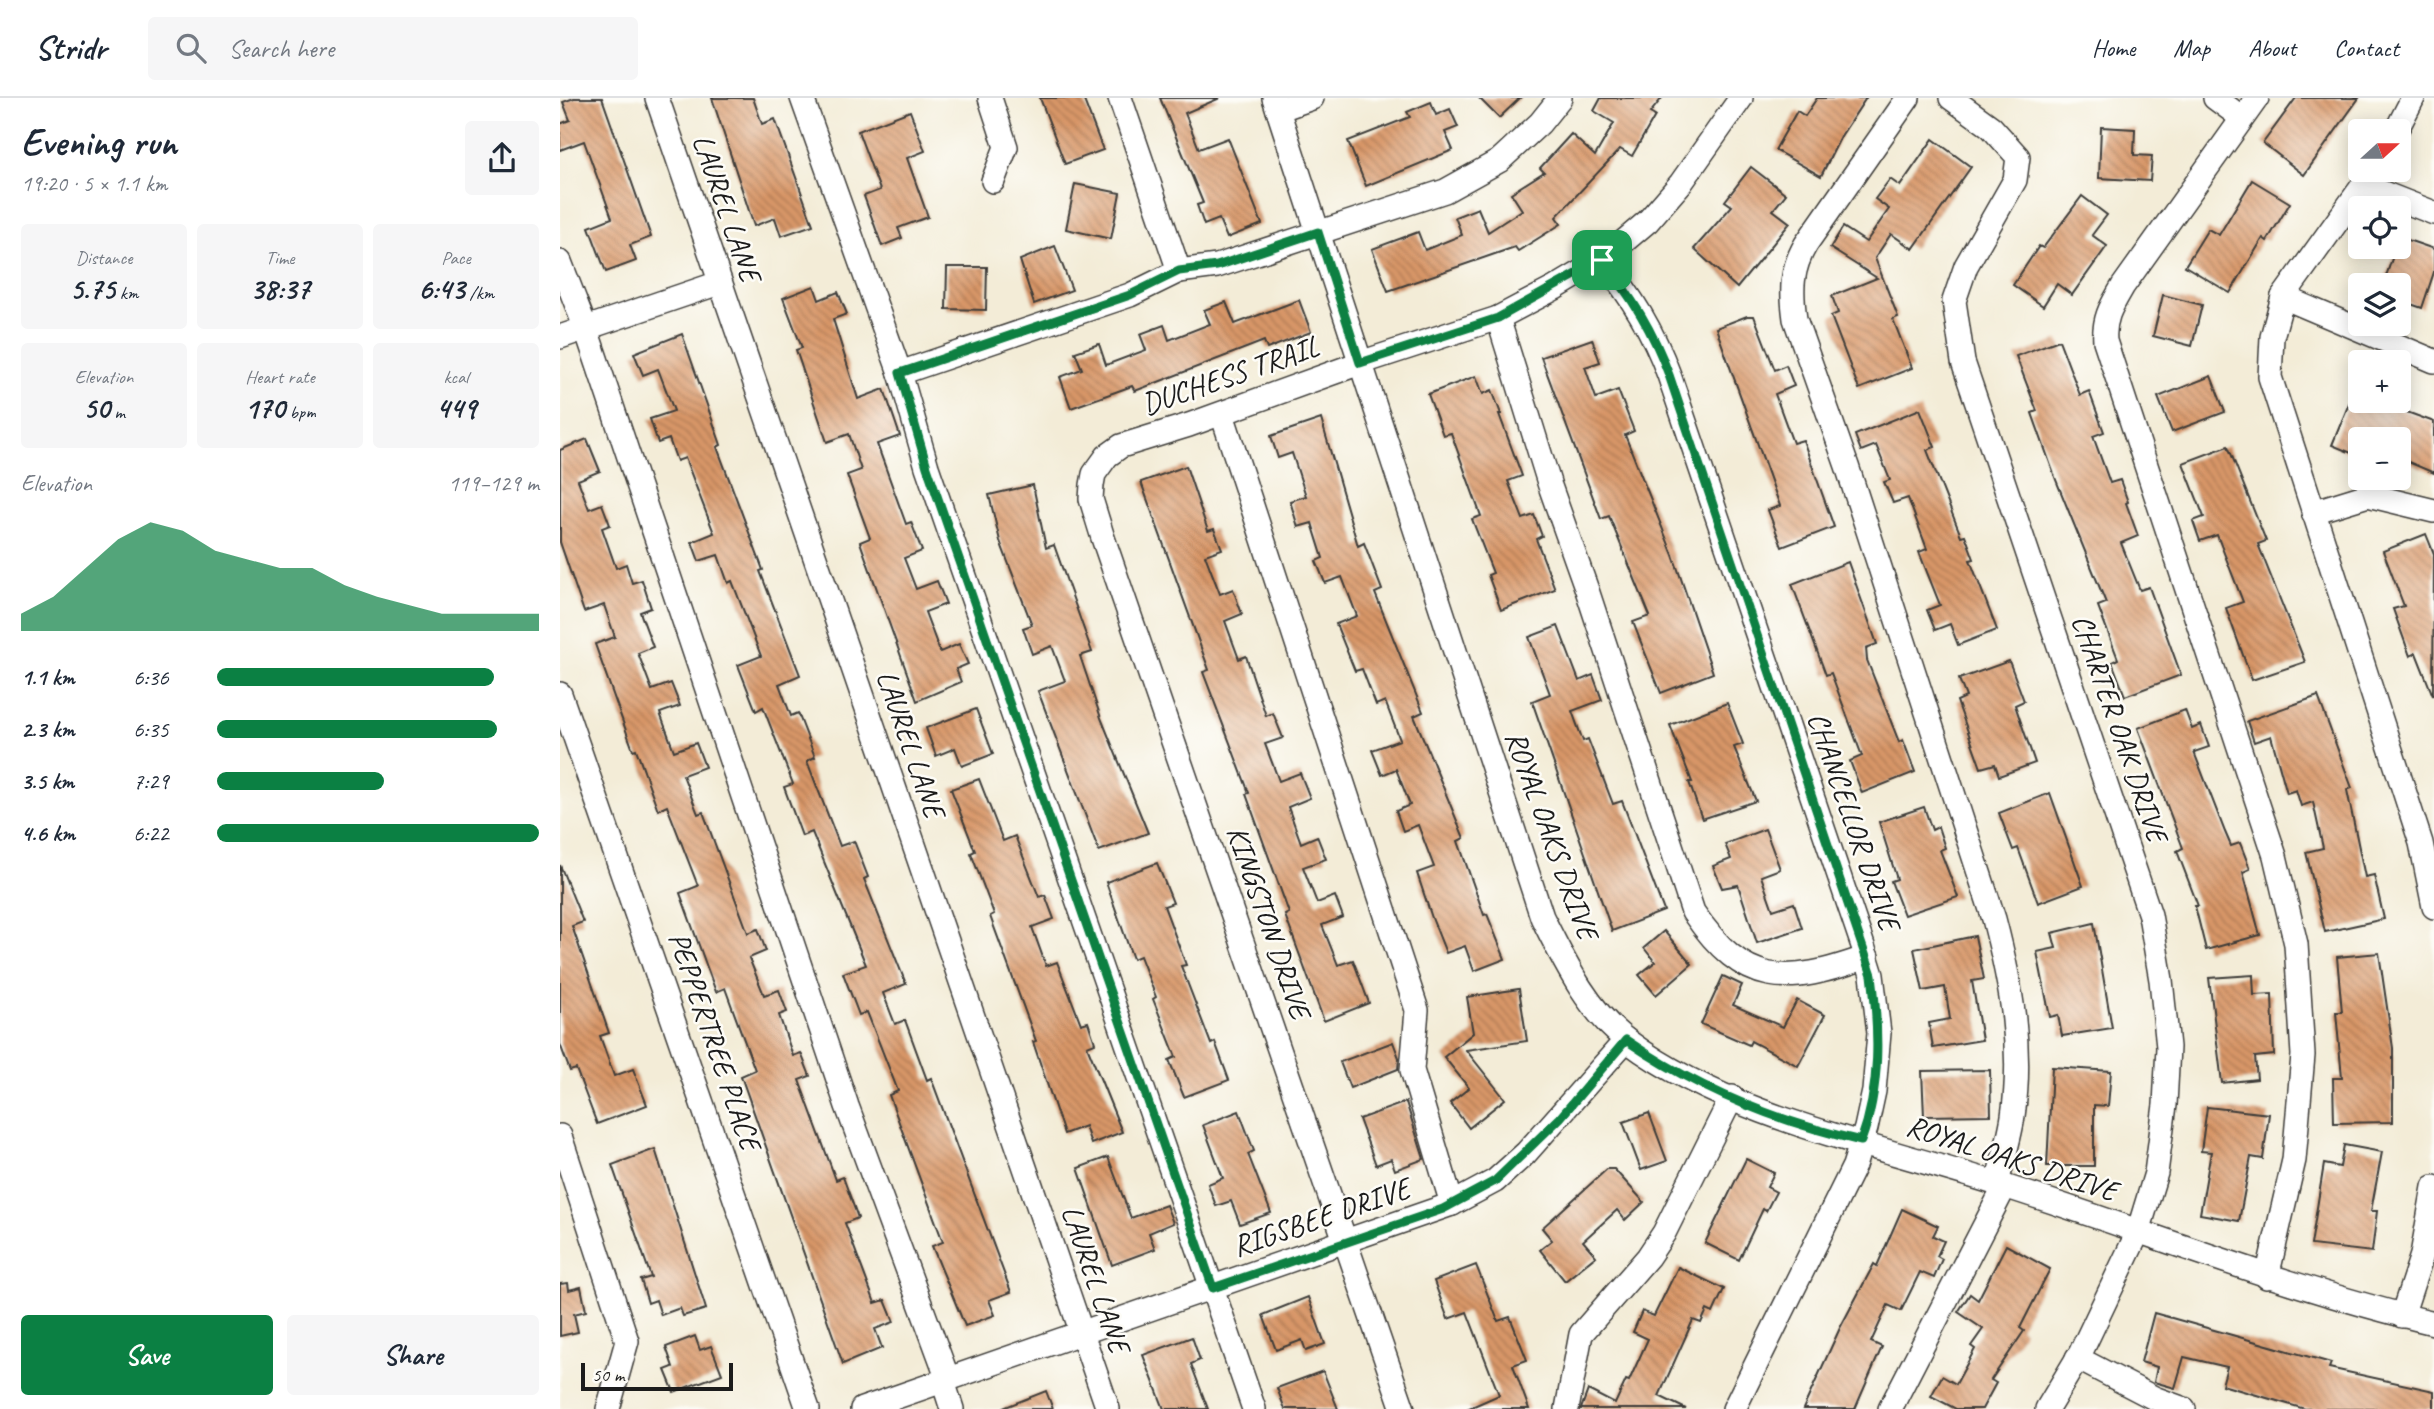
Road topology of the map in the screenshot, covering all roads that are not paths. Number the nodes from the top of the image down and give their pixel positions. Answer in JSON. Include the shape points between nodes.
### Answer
{"nodes":[{"id":1,"x":657,"y":98,"type":"edge"},
{"id":2,"x":802,"y":98,"type":"edge"},
{"id":3,"x":989,"y":98,"type":"edge"},
{"id":4,"x":1120,"y":98,"type":"edge"},
{"id":5,"x":1312,"y":98,"type":"edge"},
{"id":6,"x":1560,"y":98,"type":"edge"},
{"id":7,"x":1741,"y":98,"type":"edge"},
{"id":8,"x":1908,"y":98,"type":"edge"},
{"id":9,"x":1951,"y":98,"type":"edge"},
{"id":10,"x":2215,"y":98,"type":"edge"},
{"id":11,"x":2257,"y":98,"type":"edge"},
{"id":12,"x":2413,"y":98,"type":"edge"},
{"id":13,"x":1276,"y":104,"type":"edge"},
{"id":14,"x":2242,"y":118,"type":"junction"},
{"id":15,"x":2402,"y":119,"type":"edge"},
{"id":16,"x":993,"y":181,"type":"dead end"},
{"id":17,"x":2366,"y":182,"type":"edge"},
{"id":18,"x":2376,"y":182,"type":"edge"},
{"id":19,"x":2434,"y":213,"type":"edge"},
{"id":20,"x":1318,"y":232,"type":"junction"},
{"id":21,"x":1602,"y":260,"type":"junction"},
{"id":22,"x":560,"y":262,"type":"edge"},
{"id":23,"x":1179,"y":271,"type":"junction"},
{"id":24,"x":719,"y":283,"type":"junction"},
{"id":25,"x":2283,"y":297,"type":"junction"},
{"id":26,"x":1498,"y":318,"type":"junction"},
{"id":27,"x":586,"y":329,"type":"junction"},
{"id":28,"x":560,"y":337,"type":"edge"},
{"id":29,"x":2434,"y":360,"type":"edge"},
{"id":30,"x":1360,"y":363,"type":"junction"},
{"id":31,"x":900,"y":373,"type":"junction"},
{"id":32,"x":1222,"y":414,"type":"junction"},
{"id":33,"x":1107,"y":456,"type":"joint"},
{"id":34,"x":2434,"y":511,"type":"edge"},
{"id":35,"x":2313,"y":512,"type":"junction"},
{"id":36,"x":560,"y":694,"type":"edge"},
{"id":37,"x":2434,"y":907,"type":"edge"},
{"id":38,"x":1867,"y":957,"type":"junction"},
{"id":39,"x":1626,"y":1040,"type":"junction"},
{"id":40,"x":1732,"y":1097,"type":"junction"},
{"id":41,"x":560,"y":1136,"type":"edge"},
{"id":42,"x":1861,"y":1141,"type":"junction"},
{"id":43,"x":2001,"y":1185,"type":"junction"},
{"id":44,"x":2434,"y":1187,"type":"edge"},
{"id":45,"x":1452,"y":1204,"type":"junction"},
{"id":46,"x":2138,"y":1232,"type":"junction"},
{"id":47,"x":1346,"y":1242,"type":"junction"},
{"id":48,"x":2267,"y":1277,"type":"junction"},
{"id":49,"x":1213,"y":1288,"type":"junction"},
{"id":50,"x":2402,"y":1316,"type":"junction"},
{"id":51,"x":2434,"y":1323,"type":"edge"},
{"id":52,"x":1082,"y":1333,"type":"junction"},
{"id":53,"x":2077,"y":1358,"type":"junction"},
{"id":54,"x":945,"y":1380,"type":"junction"},
{"id":55,"x":608,"y":1409,"type":"edge"},
{"id":56,"x":807,"y":1409,"type":"edge"},
{"id":57,"x":862,"y":1409,"type":"edge"},
{"id":58,"x":952,"y":1409,"type":"edge"},
{"id":59,"x":1108,"y":1409,"type":"edge"},
{"id":60,"x":1254,"y":1409,"type":"edge"},
{"id":61,"x":1403,"y":1409,"type":"edge"},
{"id":62,"x":1567,"y":1409,"type":"edge"},
{"id":63,"x":1734,"y":1409,"type":"edge"},
{"id":64,"x":1890,"y":1409,"type":"edge"},
{"id":65,"x":2047,"y":1409,"type":"edge"},
{"id":66,"x":2183,"y":1409,"type":"edge"}],
"edges":[{"from":1,"to":24,"type":"street","name":"LAUREL LANE"},
{"from":2,"to":31,"type":"street"},
{"from":3,"to":16,"type":"street","via":[[1006,147]]},
{"from":4,"to":23,"type":"street"},
{"from":5,"to":13,"type":"street"},
{"from":6,"to":20,"type":"street","via":[[1499,161],[1445,191]]},
{"from":7,"to":21,"type":"street","name":"DUCHESS TRAIL","via":[[1681,183],[1648,221]]},
{"from":8,"to":43,"type":"street","via":[[1806,244],[1795,263],[1791,293],[1795,319],[1847,466],[2009,976],[2017,1070]]},
{"from":9,"to":46,"type":"street","name":"CHARTER OAK DRIVE","via":[[1991,127],[2018,157],[2015,180],[1966,266],[1954,301],[1955,327],[2150,915],[2161,980],[2168,1047],[2165,1105],[2156,1173]]},
{"from":10,"to":14,"type":"street"},
{"from":11,"to":14,"type":"street"},
{"from":12,"to":15,"type":"street"},
{"from":13,"to":20,"type":"street","name":"ROYAL OAKS DRIVE"},
{"from":14,"to":48,"type":"street","via":[[2123,286],[2104,326],[2105,341],[2275,856],[2296,944],[2302,1068],[2294,1160]]},
{"from":17,"to":25,"type":"street"},
{"from":18,"to":19,"type":"street"},
{"from":20,"to":23,"type":"street","via":[[1217,266]]},
{"from":20,"to":30,"type":"street","name":"ROYAL OAKS DRIVE"},
{"from":21,"to":26,"type":"street","name":"DUCHESS TRAIL"},
{"from":21,"to":38,"type":"street","name":"CHANCELLOR DRIVE","via":[[1635,301],[1655,336]]},
{"from":22,"to":27,"type":"street"},
{"from":23,"to":31,"type":"street","via":[[1118,299]]},
{"from":24,"to":27,"type":"street"},
{"from":24,"to":52,"type":"street","name":"LAUREL LANE"},
{"from":25,"to":29,"type":"street"},
{"from":25,"to":35,"type":"street","via":[[2272,337],[2270,377]]},
{"from":26,"to":30,"type":"street","name":"DUCHESS TRAIL"},
{"from":26,"to":38,"type":"street","via":[[1693,912],[1714,943],[1739,963],[1780,977],[1828,971]]},
{"from":27,"to":28,"type":"street"},
{"from":27,"to":54,"type":"street","via":[[847,1106]]},
{"from":30,"to":32,"type":"street","name":"DUCHESS TRAIL"},
{"from":30,"to":39,"type":"street","name":"ROYAL OAKS DRIVE","via":[[1542,917],[1574,977]]},
{"from":31,"to":49,"type":"street","via":[[927,467]]},
{"from":32,"to":33,"type":"street","name":"DUCHESS TRAIL","via":[[1135,440]]},
{"from":32,"to":45,"type":"street","via":[[1418,1010],[1412,1070]]},
{"from":33,"to":47,"type":"street","name":"KINGSTON DRIVE","via":[[1094,474],[1091,499]]},
{"from":34,"to":35,"type":"street","via":[[2368,495]]},
{"from":35,"to":37,"type":"street","via":[[2421,843]]},
{"from":36,"to":56,"type":"street","name":"PEPPERTREE PLACE"},
{"from":38,"to":42,"type":"street","name":"CHANCELLOR DRIVE","via":[[1880,1033],[1874,1091]]},
{"from":39,"to":40,"type":"street","name":"ROYAL OAKS DRIVE","via":[[1666,1068]]},
{"from":39,"to":45,"type":"street","name":"RIGSBEE DRIVE","via":[[1526,1153],[1495,1181]]},
{"from":40,"to":42,"type":"street","name":"ROYAL OAKS DRIVE","via":[[1815,1131]]},
{"from":40,"to":62,"type":"street","via":[[1664,1233],[1581,1334]]},
{"from":41,"to":55,"type":"street","via":[[627,1341]]},
{"from":42,"to":43,"type":"street","name":"ROYAL OAKS DRIVE"},
{"from":42,"to":63,"type":"street","name":"CHANCELLOR DRIVE","via":[[1854,1166]]},
{"from":43,"to":46,"type":"street","name":"ROYAL OAKS DRIVE"},
{"from":43,"to":64,"type":"street"},
{"from":44,"to":50,"type":"street","via":[[2422,1255]]},
{"from":45,"to":47,"type":"street","name":"RIGSBEE DRIVE"},
{"from":46,"to":48,"type":"street","name":"ROYAL OAKS DRIVE"},
{"from":46,"to":53,"type":"street","name":"CHARTER OAK DRIVE"},
{"from":47,"to":49,"type":"street","name":"RIGSBEE DRIVE"},
{"from":47,"to":61,"type":"street","name":"KINGSTON DRIVE"},
{"from":48,"to":50,"type":"street","name":"ROYAL OAKS DRIVE"},
{"from":49,"to":52,"type":"street","name":"RIGSBEE DRIVE"},
{"from":49,"to":60,"type":"street"},
{"from":50,"to":51,"type":"street","name":"ROYAL OAKS DRIVE"},
{"from":52,"to":54,"type":"street","name":"RIGSBEE DRIVE"},
{"from":52,"to":59,"type":"street","name":"LAUREL LANE"},
{"from":53,"to":65,"type":"street","name":"CHARTER OAK DRIVE"},
{"from":53,"to":66,"type":"street"},
{"from":54,"to":57,"type":"street","name":"RIGSBEE DRIVE"},
{"from":54,"to":58,"type":"street"}]}
